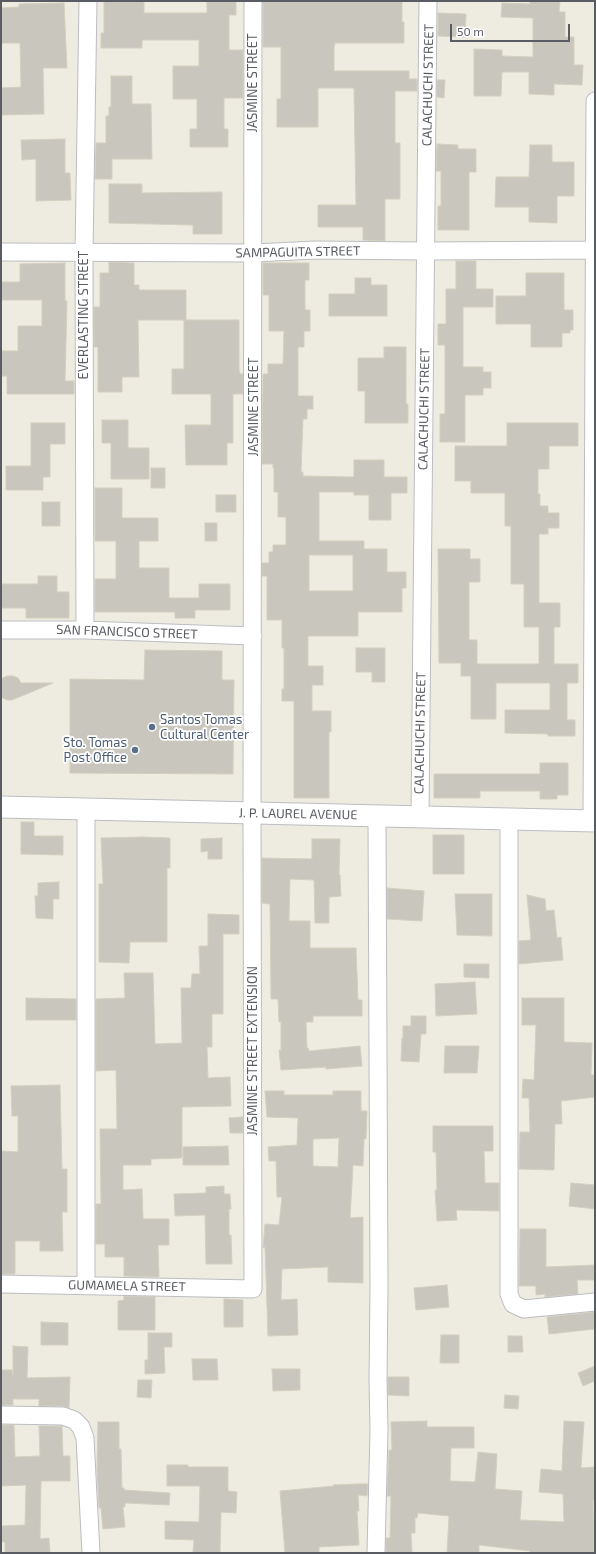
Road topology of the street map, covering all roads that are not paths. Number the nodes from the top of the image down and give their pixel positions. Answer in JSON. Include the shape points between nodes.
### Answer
{"nodes":[{"id":1,"x":88,"y":1,"type":"edge"},
{"id":2,"x":254,"y":1,"type":"edge"},
{"id":3,"x":428,"y":1,"type":"edge"},
{"id":4,"x":595,"y":101,"type":"edge"},
{"id":5,"x":594,"y":250,"type":"edge"},
{"id":6,"x":1,"y":252,"type":"edge"},
{"id":7,"x":84,"y":252,"type":"junction"},
{"id":8,"x":425,"y":252,"type":"junction"},
{"id":9,"x":254,"y":253,"type":"junction"},
{"id":10,"x":1,"y":630,"type":"edge"},
{"id":11,"x":85,"y":630,"type":"junction"},
{"id":12,"x":253,"y":636,"type":"junction"},
{"id":13,"x":1,"y":807,"type":"edge"},
{"id":14,"x":86,"y":809,"type":"junction"},
{"id":15,"x":252,"y":813,"type":"junction"},
{"id":16,"x":376,"y":816,"type":"junction"},
{"id":17,"x":420,"y":817,"type":"junction"},
{"id":18,"x":509,"y":819,"type":"junction"},
{"id":19,"x":593,"y":821,"type":"edge"},
{"id":20,"x":1,"y":1284,"type":"edge"},
{"id":21,"x":86,"y":1285,"type":"junction"},
{"id":22,"x":253,"y":1289,"type":"joint"},
{"id":23,"x":595,"y":1302,"type":"edge"},
{"id":24,"x":1,"y":1415,"type":"edge"},
{"id":25,"x":91,"y":1553,"type":"edge"},
{"id":26,"x":376,"y":1553,"type":"edge"}],
"edges":[{"from":1,"to":7,"type":"street","name":"EVERLASTING STREET"},
{"from":2,"to":9,"type":"street","name":"JASMINE STREET"},
{"from":3,"to":8,"type":"street","name":"CALACHUCHI STREET"},
{"from":4,"to":5,"type":"street"},
{"from":5,"to":8,"type":"street","name":"SAMPAGUITA STREET"},
{"from":5,"to":19,"type":"street"},
{"from":6,"to":7,"type":"street","name":"SAMPAGUITA STREET"},
{"from":7,"to":9,"type":"street","name":"SAMPAGUITA STREET"},
{"from":7,"to":11,"type":"street","name":"EVERLASTING STREET"},
{"from":8,"to":9,"type":"street","name":"SAMPAGUITA STREET","via":[[315,250]]},
{"from":8,"to":17,"type":"street","name":"CALACHUCHI STREET"},
{"from":9,"to":12,"type":"street","name":"JASMINE STREET"},
{"from":10,"to":11,"type":"street","name":"SAN FRANCISCO STREET"},
{"from":11,"to":12,"type":"street","name":"SAN FRANCISCO STREET"},
{"from":12,"to":15,"type":"street","name":"JASMINE STREET"},
{"from":13,"to":14,"type":"street","name":"J. P. LAUREL AVENUE"},
{"from":14,"to":15,"type":"street","name":"J. P. LAUREL AVENUE"},
{"from":14,"to":21,"type":"street"},
{"from":15,"to":16,"type":"street","name":"J. P. LAUREL AVENUE"},
{"from":15,"to":22,"type":"street","name":"JASMINE STREET EXTENSION"},
{"from":16,"to":17,"type":"street","name":"J. P. LAUREL AVENUE"},
{"from":16,"to":26,"type":"street","via":[[379,1430]]},
{"from":17,"to":18,"type":"street","name":"J. P. LAUREL AVENUE"},
{"from":18,"to":19,"type":"street","name":"J. P. LAUREL AVENUE"},
{"from":18,"to":23,"type":"street","via":[[509,1294],[513,1304],[524,1309]]},
{"from":20,"to":21,"type":"street","name":"GUMAMELA STREET"},
{"from":21,"to":22,"type":"street","name":"GUMAMELA STREET"},
{"from":24,"to":25,"type":"street","via":[[63,1416],[74,1420],[81,1427],[85,1438]]}]}
